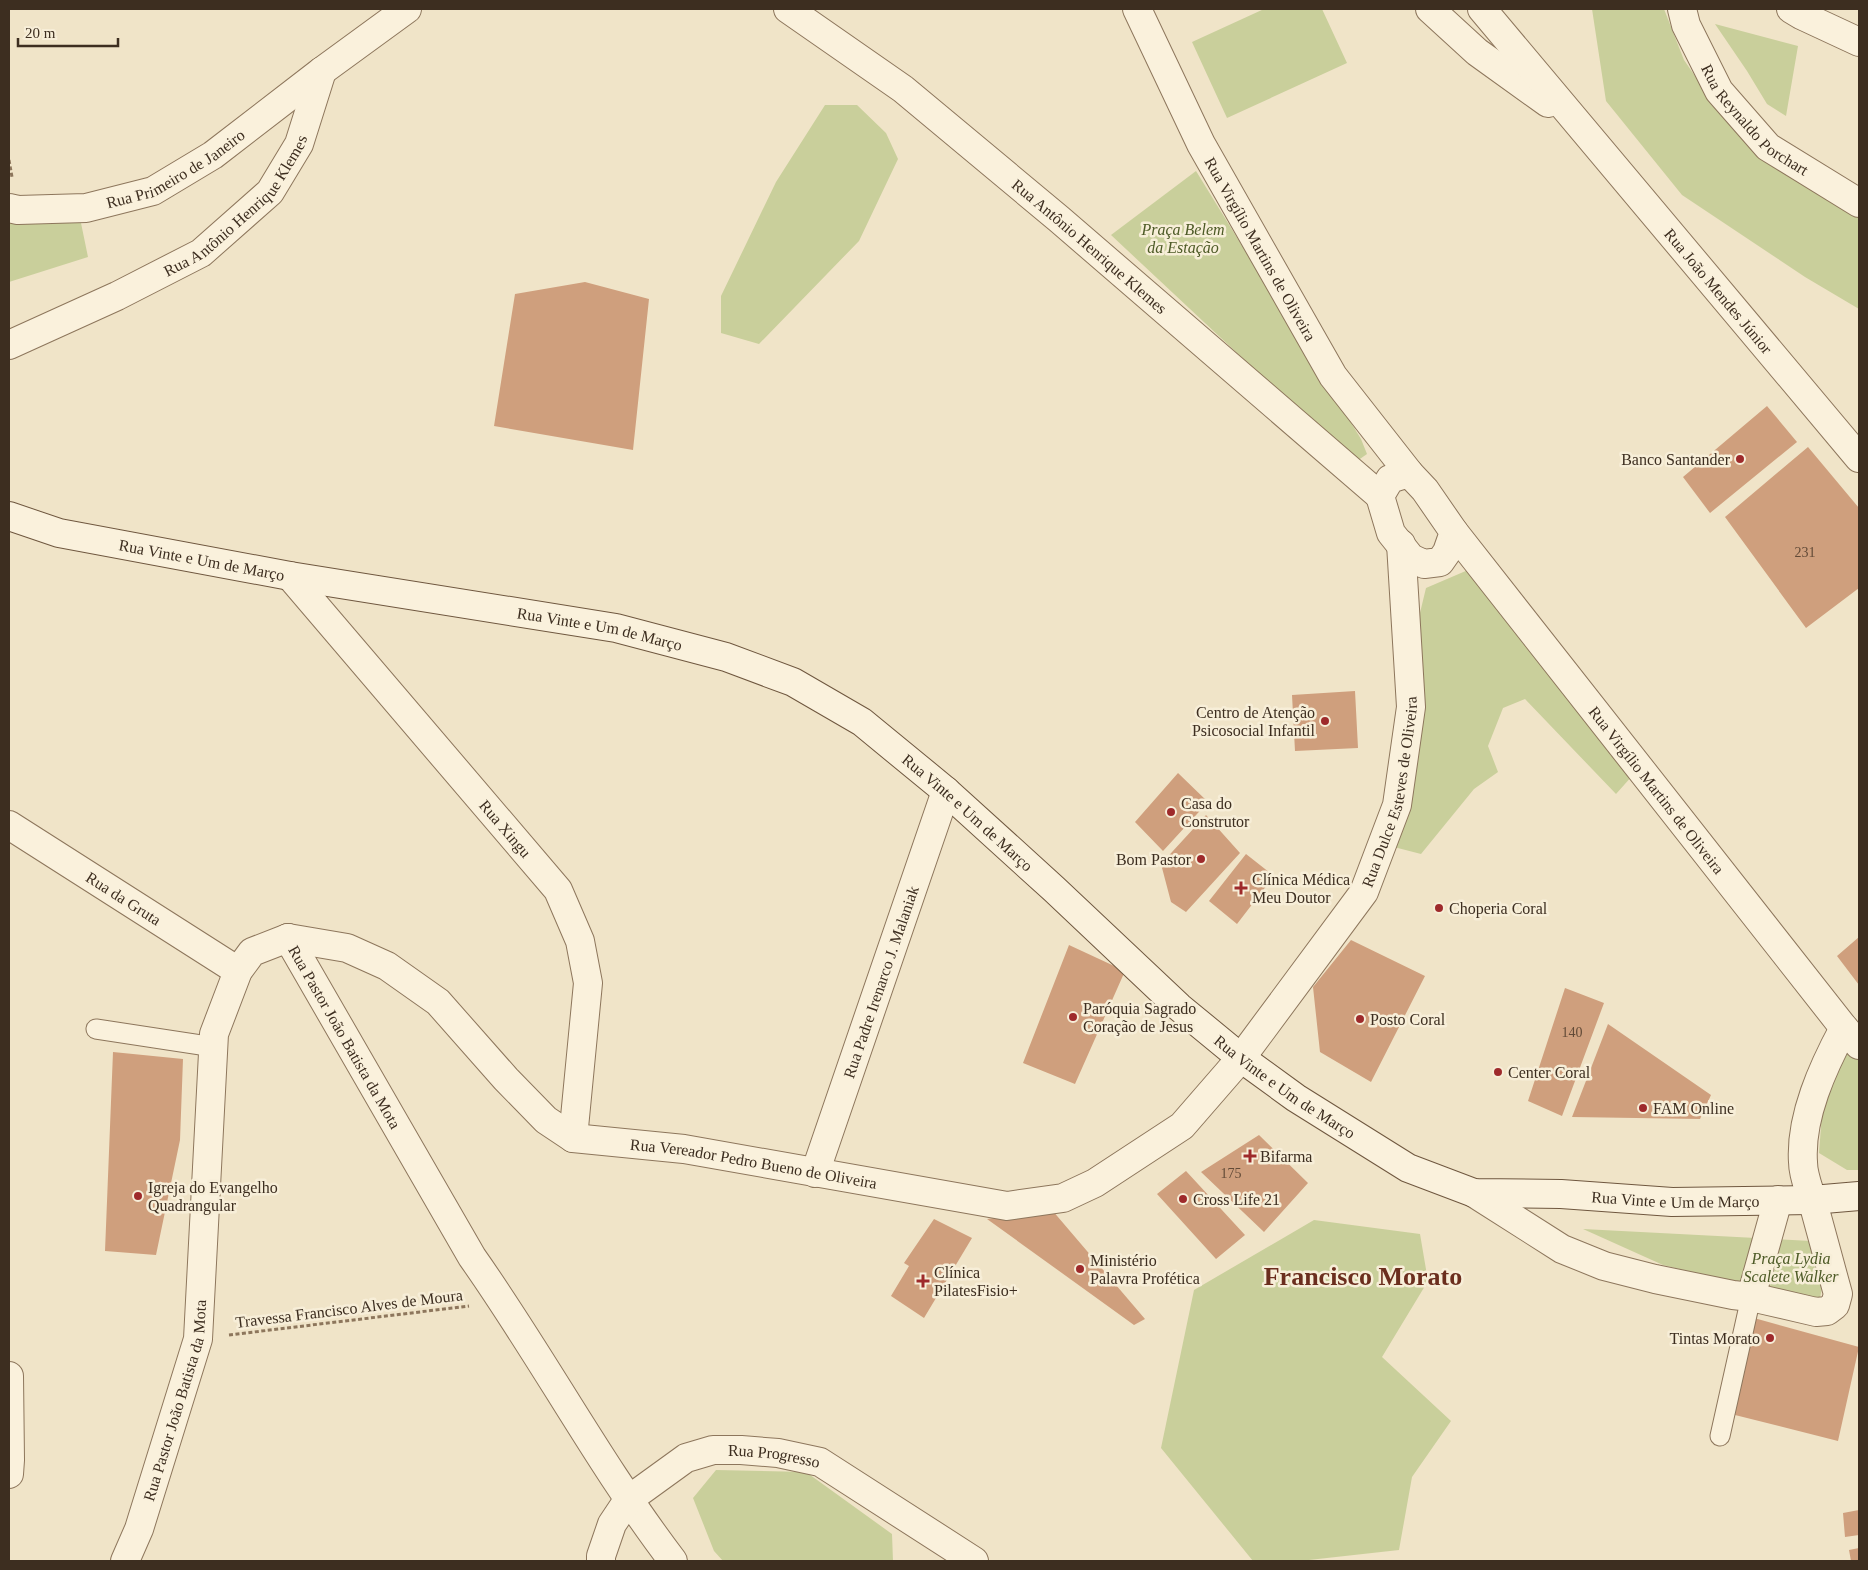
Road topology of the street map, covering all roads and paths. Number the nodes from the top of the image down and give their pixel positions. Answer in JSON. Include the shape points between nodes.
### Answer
{"nodes":[{"id":1,"x":407,"y":9,"type":"edge"},
{"id":2,"x":788,"y":9,"type":"edge"},
{"id":3,"x":1137,"y":9,"type":"edge"},
{"id":4,"x":1430,"y":9,"type":"edge"},
{"id":5,"x":1482,"y":9,"type":"edge"},
{"id":6,"x":1682,"y":9,"type":"edge"},
{"id":7,"x":1791,"y":9,"type":"edge"},
{"id":8,"x":1859,"y":42,"type":"edge"},
{"id":9,"x":322,"y":71,"type":"junction"},
{"id":10,"x":1578,"y":124,"type":"junction"},
{"id":11,"x":1859,"y":203,"type":"edge"},
{"id":12,"x":9,"y":208,"type":"edge"},
{"id":13,"x":9,"y":345,"type":"edge"},
{"id":14,"x":1859,"y":458,"type":"edge"},
{"id":15,"x":1409,"y":473,"type":"junction"},
{"id":16,"x":1380,"y":496,"type":"junction"},
{"id":17,"x":9,"y":516,"type":"edge"},
{"id":18,"x":1454,"y":532,"type":"junction"},
{"id":19,"x":1400,"y":544,"type":"junction"},
{"id":20,"x":290,"y":576,"type":"junction"},
{"id":21,"x":946,"y":791,"type":"junction"},
{"id":22,"x":9,"y":825,"type":"edge"},
{"id":23,"x":288,"y":938,"type":"junction"},
{"id":24,"x":238,"y":971,"type":"junction"},
{"id":25,"x":96,"y":1029,"type":"dead end"},
{"id":26,"x":1852,"y":1037,"type":"edge"},
{"id":27,"x":214,"y":1047,"type":"junction"},
{"id":28,"x":1240,"y":1058,"type":"junction"},
{"id":29,"x":573,"y":1138,"type":"junction"},
{"id":30,"x":815,"y":1173,"type":"junction"},
{"id":31,"x":1474,"y":1193,"type":"junction"},
{"id":32,"x":1859,"y":1196,"type":"edge"},
{"id":33,"x":1778,"y":1200,"type":"junction"},
{"id":34,"x":1812,"y":1200,"type":"junction"},
{"id":35,"x":1751,"y":1297,"type":"junction"},
{"id":36,"x":504,"y":1302,"type":"junction"},
{"id":37,"x":198,"y":1339,"type":"junction"},
{"id":38,"x":9,"y":1376,"type":"edge"},
{"id":39,"x":1720,"y":1436,"type":"dead end"},
{"id":40,"x":9,"y":1474,"type":"edge"},
{"id":41,"x":628,"y":1500,"type":"junction"},
{"id":42,"x":126,"y":1561,"type":"edge"},
{"id":43,"x":601,"y":1561,"type":"edge"},
{"id":44,"x":673,"y":1561,"type":"edge"},
{"id":45,"x":974,"y":1561,"type":"edge"}],
"edges":[{"from":1,"to":9,"type":"street"},
{"from":2,"to":16,"type":"street","name":"Rua Antônio Henrique Klemes","via":[[903,89]]},
{"from":3,"to":15,"type":"street","name":"Rua Virgílio Martins de Oliveira","via":[[1201,144],[1333,376]]},
{"from":4,"to":10,"type":"street","via":[[1477,52]]},
{"from":5,"to":10,"type":"street"},
{"from":6,"to":11,"type":"street","name":"Rua Reynaldo Porchart","via":[[1686,25],[1720,91],[1768,147]]},
{"from":7,"to":8,"type":"street"},
{"from":9,"to":12,"type":"street","name":"Rua Primeiro de Janeiro","via":[[213,155],[153,191],[86,208]]},
{"from":9,"to":13,"type":"street","name":"Rua Antônio Henrique Klemes","via":[[299,144],[270,192],[201,253]]},
{"from":10,"to":14,"type":"street","name":"Rua João Mendes Júnior"},
{"from":15,"to":16,"type":"street","via":[[1390,479]]},
{"from":15,"to":18,"type":"street","name":"Rua Virgílio Martins de Oliveira"},
{"from":16,"to":19,"type":"street","via":[[1391,533]]},
{"from":17,"to":20,"type":"street","name":"Rua Vinte e Um de Março","via":[[58,533]]},
{"from":18,"to":19,"type":"street","via":[[1440,562],[1424,564],[1411,558]]},
{"from":18,"to":26,"type":"street","name":"Rua Virgílio Martins de Oliveira"},
{"from":19,"to":28,"type":"street","name":"Rua Dulce Esteves de Oliveira","via":[[1411,707],[1397,805],[1364,892]]},
{"from":20,"to":21,"type":"street","name":"Rua Vinte e Um de Março","via":[[616,628],[726,657],[793,682],[862,722]]},
{"from":20,"to":29,"type":"street","name":"Rua Xingu","via":[[558,890],[580,941],[588,983]]},
{"from":21,"to":28,"type":"street","name":"Rua Vinte e Um de Março","via":[[1179,1007]]},
{"from":21,"to":30,"type":"street","name":"Rua Padre Irenarco J. Malaniak"},
{"from":22,"to":24,"type":"street","name":"Rua da Gruta"},
{"from":23,"to":24,"type":"street","name":"Rua Pastor João Batista da Mota","via":[[252,952]]},
{"from":23,"to":29,"type":"street","name":"Rua Vereador Pedro Bueno de Oliveira","via":[[347,948],[387,966],[438,1002],[546,1120]]},
{"from":23,"to":36,"type":"street","name":"Rua Pastor João Batista da Mota","via":[[472,1256]]},
{"from":24,"to":27,"type":"street","name":"Rua Pastor João Batista da Mota","via":[[214,1034]]},
{"from":25,"to":27,"type":"lane"},
{"from":26,"to":34,"type":"street","via":[[1832,1050],[1805,1124],[1802,1161]]},
{"from":27,"to":37,"type":"street","name":"Rua Pastor João Batista da Mota"},
{"from":28,"to":30,"type":"street","name":"Rua Vereador Pedro Bueno de Oliveira","via":[[1182,1126],[1094,1183],[1063,1198],[1007,1206]]},
{"from":28,"to":31,"type":"street","name":"Rua Vinte e Um de Março","via":[[1296,1098],[1408,1168]]},
{"from":29,"to":30,"type":"street","name":"Rua Vereador Pedro Bueno de Oliveira","via":[[684,1149]]},
{"from":31,"to":33,"type":"street","name":"Rua Vinte e Um de Março","via":[[1561,1194],[1672,1202]]},
{"from":31,"to":35,"type":"street","via":[[1562,1249],[1604,1266]]},
{"from":32,"to":34,"type":"street","name":"Rua Vinte e Um de Março"},
{"from":33,"to":34,"type":"street","name":"Rua Vinte e Um de Março"},
{"from":33,"to":35,"type":"street"},
{"from":34,"to":35,"type":"street","via":[[1838,1294],[1835,1305],[1827,1311],[1816,1312]]},
{"from":35,"to":39,"type":"lane"},
{"from":36,"to":37,"type":"path","name":"Travessa Francisco Alves de Moura"},
{"from":36,"to":41,"type":"street","name":"Rua Pastor João Batista da Mota"},
{"from":37,"to":42,"type":"street","name":"Rua Pastor João Batista da Mota"},
{"from":38,"to":40,"type":"street"},
{"from":41,"to":43,"type":"street","name":"Rua Progresso","via":[[612,1524]]},
{"from":41,"to":44,"type":"street","name":"Rua Pastor João Batista da Mota"},
{"from":41,"to":45,"type":"street","name":"Rua Progresso","via":[[686,1458],[704,1452],[778,1453],[820,1462]]}]}
